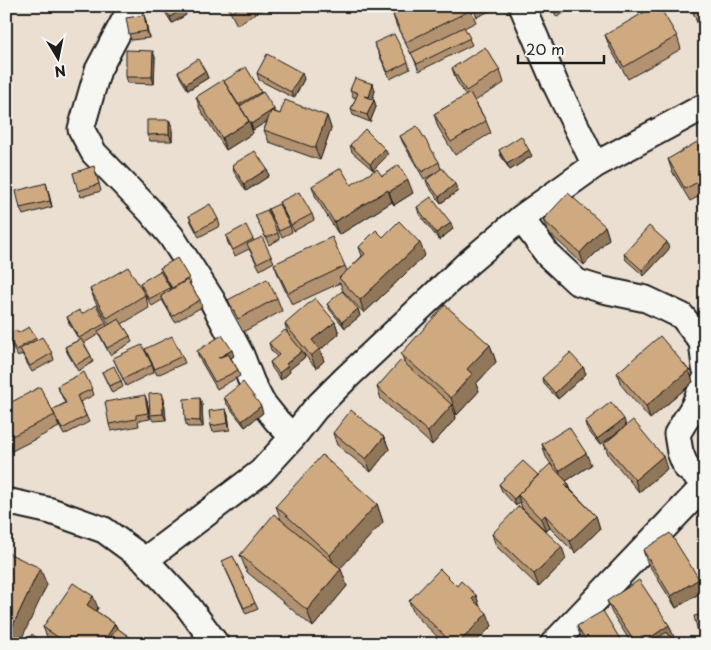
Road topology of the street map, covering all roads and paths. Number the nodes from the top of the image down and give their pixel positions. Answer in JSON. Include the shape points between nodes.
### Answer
{"nodes":[{"id":1,"x":132,"y":6,"type":"edge"},
{"id":2,"x":522,"y":6,"type":"edge"},
{"id":3,"x":705,"y":106,"type":"edge"},
{"id":4,"x":595,"y":165,"type":"junction"},
{"id":5,"x":521,"y":218,"type":"junction"},
{"id":6,"x":705,"y":367,"type":"edge"},
{"id":7,"x":705,"y":380,"type":"edge"},
{"id":8,"x":293,"y":437,"type":"junction"},
{"id":9,"x":705,"y":484,"type":"edge"},
{"id":10,"x":6,"y":501,"type":"edge"},
{"id":11,"x":146,"y":560,"type":"junction"},
{"id":12,"x":216,"y":644,"type":"edge"},
{"id":13,"x":553,"y":644,"type":"edge"}],
"edges":[{"from":1,"to":8,"type":"street","via":[[98,70],[81,129],[94,153],[171,236],[212,300],[241,354],[261,401]]},
{"from":2,"to":4,"type":"street"},
{"from":3,"to":4,"type":"street"},
{"from":4,"to":5,"type":"street"},
{"from":5,"to":6,"type":"street","via":[[548,255],[577,282],[646,299],[682,316],[702,342]]},
{"from":5,"to":8,"type":"street","via":[[468,263],[345,379]]},
{"from":7,"to":9,"type":"street","via":[[677,434],[686,467]]},
{"from":8,"to":11,"type":"street","via":[[261,472]]},
{"from":9,"to":13,"type":"street"},
{"from":10,"to":11,"type":"street","via":[[51,511],[104,530]]},
{"from":11,"to":12,"type":"street","via":[[187,604]]}]}
